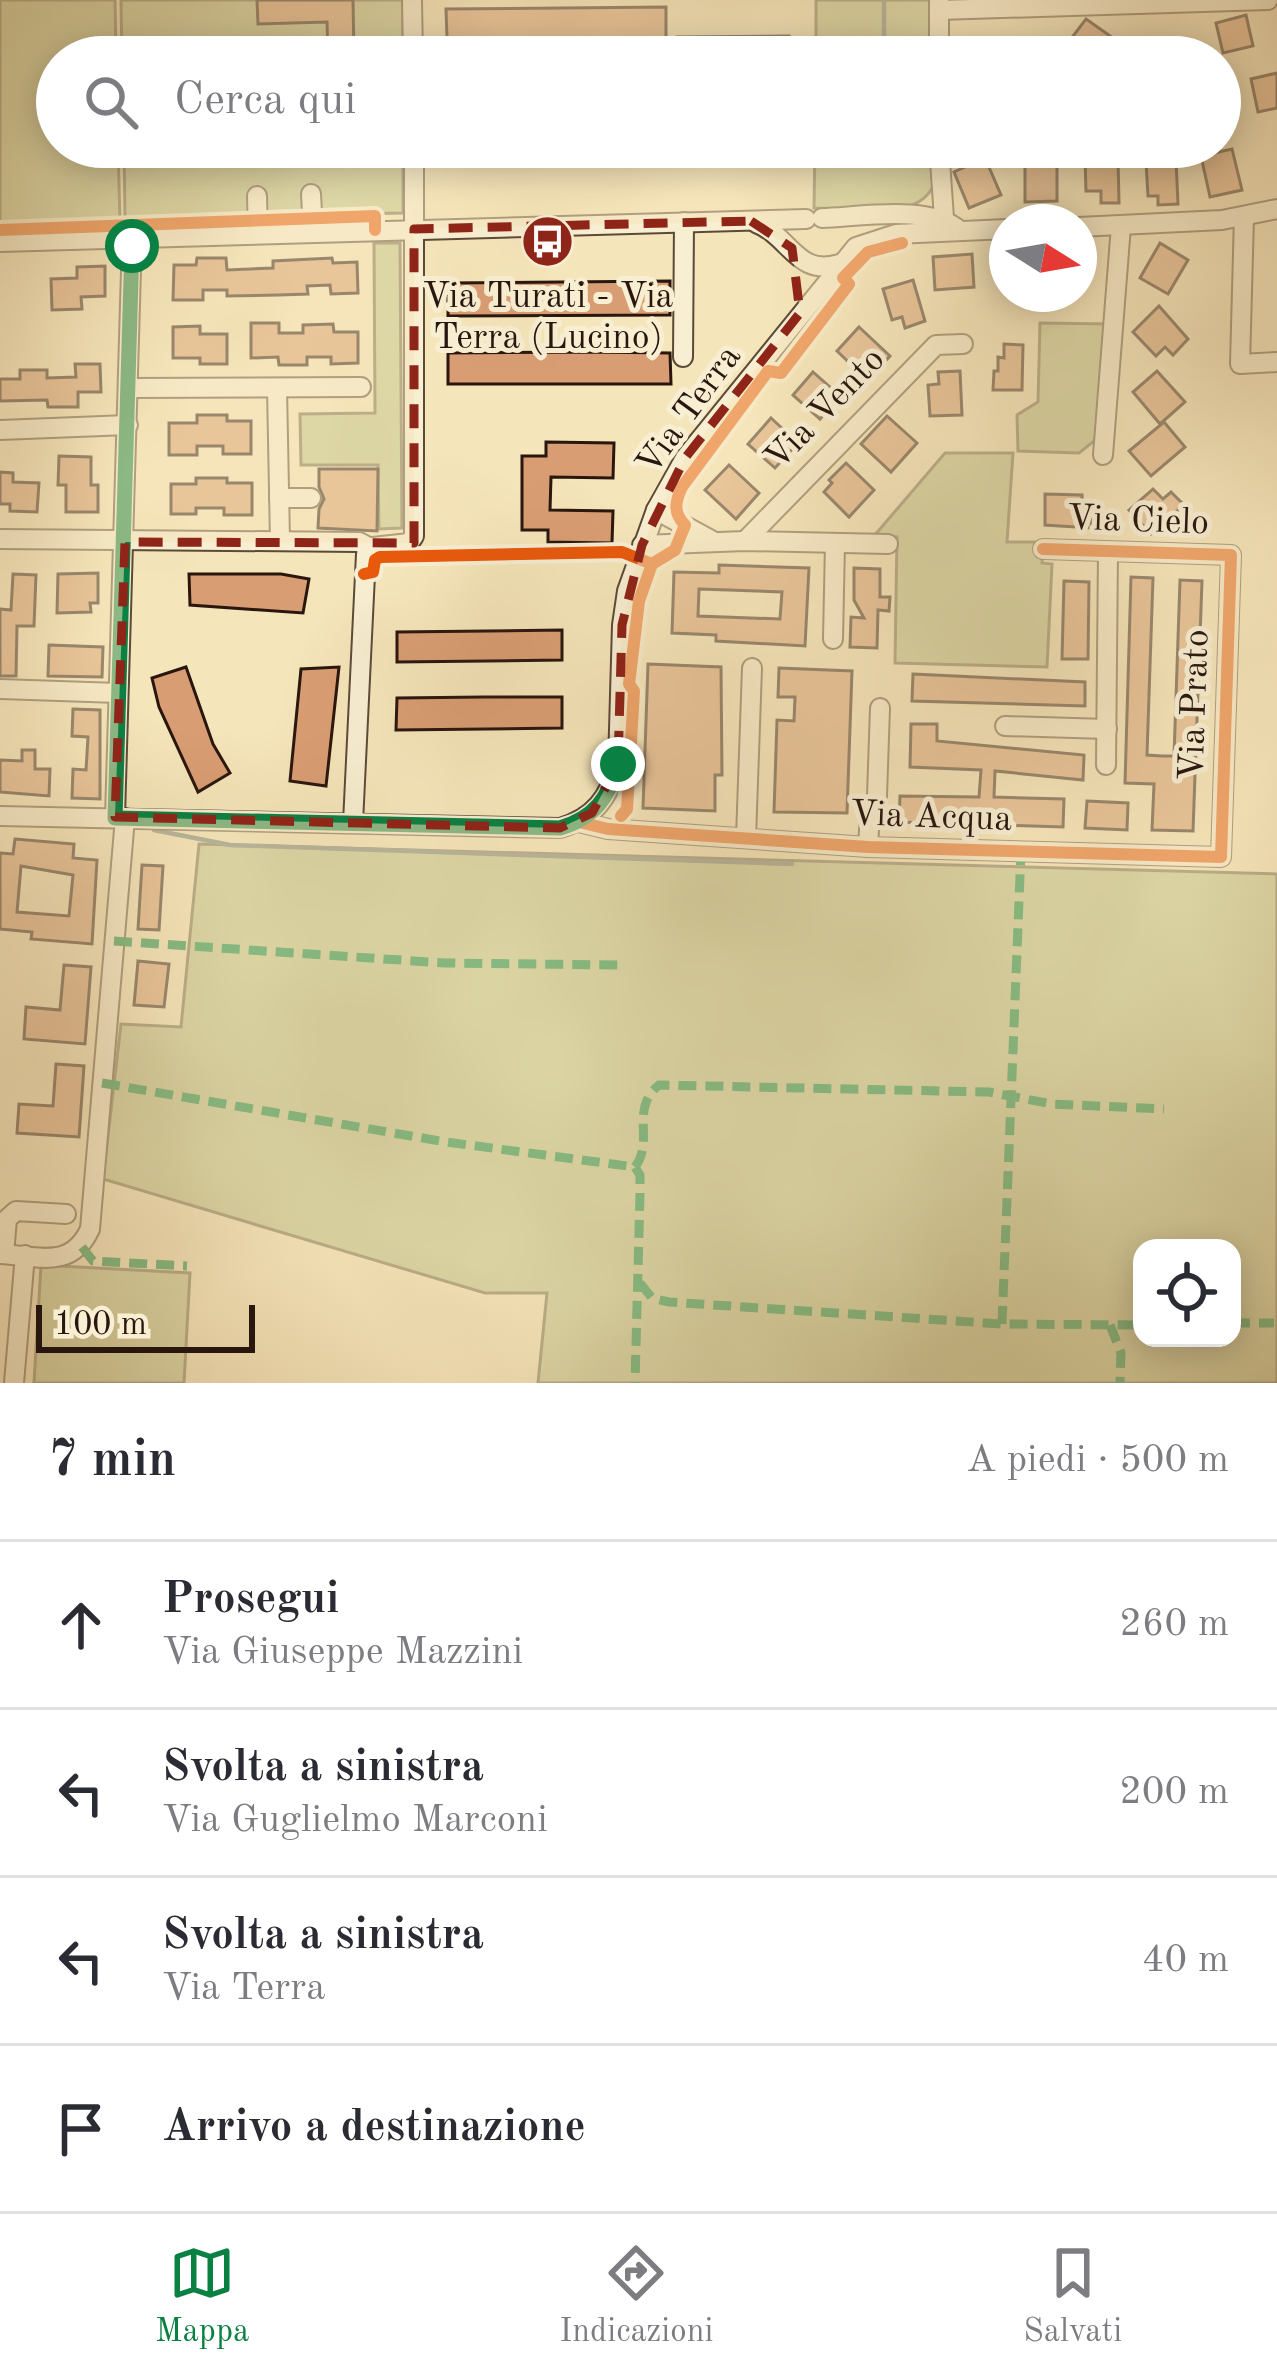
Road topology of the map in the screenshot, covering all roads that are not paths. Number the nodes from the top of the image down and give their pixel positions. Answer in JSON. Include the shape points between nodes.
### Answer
{"nodes":[{"id":1,"x":412,"y":0,"type":"edge"},
{"id":2,"x":1268,"y":0,"type":"edge"},
{"id":3,"x":939,"y":5,"type":"edge"},
{"id":4,"x":413,"y":36,"type":"edge"},
{"id":5,"x":939,"y":36,"type":"edge"},
{"id":6,"x":414,"y":168,"type":"edge"},
{"id":7,"x":939,"y":168,"type":"edge"},
{"id":8,"x":939,"y":181,"type":"junction"},
{"id":9,"x":311,"y":194,"type":"dead end"},
{"id":10,"x":257,"y":196,"type":"dead end"},
{"id":11,"x":1277,"y":209,"type":"edge"},
{"id":12,"x":920,"y":215,"type":"junction"},
{"id":13,"x":814,"y":218,"type":"junction"},
{"id":14,"x":1244,"y":218,"type":"junction"},
{"id":15,"x":752,"y":221,"type":"junction"},
{"id":16,"x":684,"y":222,"type":"junction"},
{"id":17,"x":952,"y":225,"type":"junction"},
{"id":18,"x":1121,"y":226,"type":"junction"},
{"id":19,"x":1097,"y":227,"type":"edge"},
{"id":20,"x":989,"y":228,"type":"edge"},
{"id":21,"x":415,"y":229,"type":"junction"},
{"id":22,"x":313,"y":231,"type":"junction"},
{"id":23,"x":258,"y":232,"type":"junction"},
{"id":24,"x":132,"y":236,"type":"junction"},
{"id":25,"x":0,"y":242,"type":"edge"},
{"id":26,"x":794,"y":252,"type":"junction"},
{"id":27,"x":839,"y":264,"type":"junction"},
{"id":28,"x":800,"y":313,"type":"junction"},
{"id":29,"x":963,"y":344,"type":"dead end"},
{"id":30,"x":683,"y":357,"type":"dead end"},
{"id":31,"x":1277,"y":362,"type":"edge"},
{"id":32,"x":361,"y":387,"type":"dead end"},
{"id":33,"x":129,"y":388,"type":"junction"},
{"id":34,"x":277,"y":388,"type":"junction"},
{"id":35,"x":128,"y":425,"type":"junction"},
{"id":36,"x":0,"y":430,"type":"edge"},
{"id":37,"x":1103,"y":455,"type":"dead end"},
{"id":38,"x":279,"y":498,"type":"junction"},
{"id":39,"x":311,"y":498,"type":"dead end"},
{"id":40,"x":656,"y":510,"type":"junction"},
{"id":41,"x":0,"y":539,"type":"edge"},
{"id":42,"x":280,"y":541,"type":"junction"},
{"id":43,"x":745,"y":541,"type":"junction"},
{"id":44,"x":125,"y":542,"type":"junction"},
{"id":45,"x":715,"y":542,"type":"junction"},
{"id":46,"x":835,"y":543,"type":"junction"},
{"id":47,"x":642,"y":544,"type":"junction"},
{"id":48,"x":887,"y":544,"type":"dead end"},
{"id":49,"x":370,"y":548,"type":"junction"},
{"id":50,"x":1043,"y":549,"type":"dead end"},
{"id":51,"x":1108,"y":552,"type":"junction"},
{"id":52,"x":1231,"y":556,"type":"joint"},
{"id":53,"x":833,"y":639,"type":"dead end"},
{"id":54,"x":752,"y":668,"type":"dead end"},
{"id":55,"x":0,"y":688,"type":"edge"},
{"id":56,"x":118,"y":693,"type":"junction"},
{"id":57,"x":880,"y":708,"type":"dead end"},
{"id":58,"x":1005,"y":726,"type":"dead end"},
{"id":59,"x":1107,"y":729,"type":"junction"},
{"id":60,"x":1106,"y":765,"type":"dead end"},
{"id":61,"x":604,"y":800,"type":"junction"},
{"id":62,"x":0,"y":816,"type":"edge"},
{"id":63,"x":120,"y":818,"type":"junction"},
{"id":64,"x":579,"y":822,"type":"junction"},
{"id":65,"x":353,"y":823,"type":"junction"},
{"id":66,"x":638,"y":831,"type":"junction"},
{"id":67,"x":746,"y":838,"type":"junction"},
{"id":68,"x":868,"y":847,"type":"junction"},
{"id":69,"x":1222,"y":857,"type":"joint"},
{"id":70,"x":66,"y":1214,"type":"dead end"},
{"id":71,"x":2,"y":1254,"type":"edge"},
{"id":72,"x":25,"y":1255,"type":"junction"},
{"id":73,"x":14,"y":1383,"type":"edge"}],
"edges":[{"from":1,"to":4,"type":"street"},
{"from":2,"to":3,"type":"street"},
{"from":3,"to":5,"type":"street"},
{"from":6,"to":21,"type":"street"},
{"from":7,"to":8,"type":"street"},
{"from":8,"to":12,"type":"street"},
{"from":8,"to":17,"type":"street"},
{"from":9,"to":22,"type":"street"},
{"from":10,"to":23,"type":"street"},
{"from":11,"to":14,"type":"street"},
{"from":12,"to":13,"type":"street","name":"Via Terra"},
{"from":12,"to":17,"type":"street","name":"Via Terra"},
{"from":13,"to":15,"type":"street","name":"Via Terra"},
{"from":13,"to":26,"type":"street","via":[[796,228]]},
{"from":13,"to":27,"type":"street","via":[[838,236]]},
{"from":14,"to":18,"type":"street"},
{"from":14,"to":31,"type":"street","via":[[1240,364]]},
{"from":15,"to":16,"type":"street","name":"Via Terra"},
{"from":15,"to":26,"type":"street"},
{"from":16,"to":21,"type":"street","name":"Via Terra"},
{"from":16,"to":30,"type":"street"},
{"from":17,"to":20,"type":"street","name":"Via Terra"},
{"from":17,"to":27,"type":"street","name":"Via Terra","via":[[869,240]]},
{"from":18,"to":19,"type":"street"},
{"from":18,"to":37,"type":"street"},
{"from":21,"to":22,"type":"street","name":"Via Terra"},
{"from":21,"to":49,"type":"street","via":[[414,536]]},
{"from":22,"to":23,"type":"street","name":"Via Terra"},
{"from":23,"to":24,"type":"street","name":"Via Terra"},
{"from":24,"to":25,"type":"street","name":"Via Terra"},
{"from":24,"to":33,"type":"street"},
{"from":26,"to":27,"type":"street","via":[[814,267]]},
{"from":26,"to":28,"type":"street"},
{"from":27,"to":28,"type":"street","name":"Via Terra"},
{"from":28,"to":40,"type":"street","name":"Via Terra","via":[[685,458]]},
{"from":29,"to":43,"type":"street","name":"Via Vento","via":[[936,345]]},
{"from":32,"to":34,"type":"street"},
{"from":33,"to":34,"type":"street"},
{"from":33,"to":35,"type":"street"},
{"from":34,"to":38,"type":"street"},
{"from":35,"to":36,"type":"street"},
{"from":35,"to":44,"type":"street"},
{"from":38,"to":39,"type":"street"},
{"from":38,"to":42,"type":"street"},
{"from":40,"to":45,"type":"street"},
{"from":40,"to":47,"type":"street","name":"Via Terra"},
{"from":41,"to":44,"type":"street"},
{"from":42,"to":44,"type":"street"},
{"from":42,"to":49,"type":"street"},
{"from":43,"to":45,"type":"street"},
{"from":43,"to":46,"type":"street"},
{"from":44,"to":56,"type":"street"},
{"from":45,"to":47,"type":"street"},
{"from":46,"to":48,"type":"street"},
{"from":46,"to":53,"type":"street"},
{"from":47,"to":61,"type":"street","name":"Via Terra","via":[[622,625],[618,764]]},
{"from":49,"to":65,"type":"street"},
{"from":50,"to":51,"type":"street","name":"Via Cielo"},
{"from":51,"to":52,"type":"street","name":"Via Cielo"},
{"from":51,"to":59,"type":"street"},
{"from":52,"to":69,"type":"street","name":"Via Prato"},
{"from":54,"to":67,"type":"street"},
{"from":55,"to":56,"type":"street"},
{"from":56,"to":63,"type":"street"},
{"from":57,"to":68,"type":"street"},
{"from":58,"to":59,"type":"street"},
{"from":59,"to":60,"type":"street"},
{"from":61,"to":64,"type":"street"},
{"from":61,"to":66,"type":"street"},
{"from":62,"to":63,"type":"street","name":"Via Acqua"},
{"from":63,"to":65,"type":"street","name":"Via Acqua"},
{"from":63,"to":72,"type":"street","via":[[90,1229],[73,1255]]},
{"from":64,"to":65,"type":"street","name":"Via Acqua"},
{"from":64,"to":66,"type":"street","name":"Via Acqua"},
{"from":66,"to":67,"type":"street","name":"Via Acqua"},
{"from":67,"to":68,"type":"street","name":"Via Acqua"},
{"from":68,"to":69,"type":"street","name":"Via Acqua"},
{"from":70,"to":71,"type":"street","via":[[16,1210]]},
{"from":71,"to":72,"type":"street"},
{"from":72,"to":73,"type":"street"}]}
